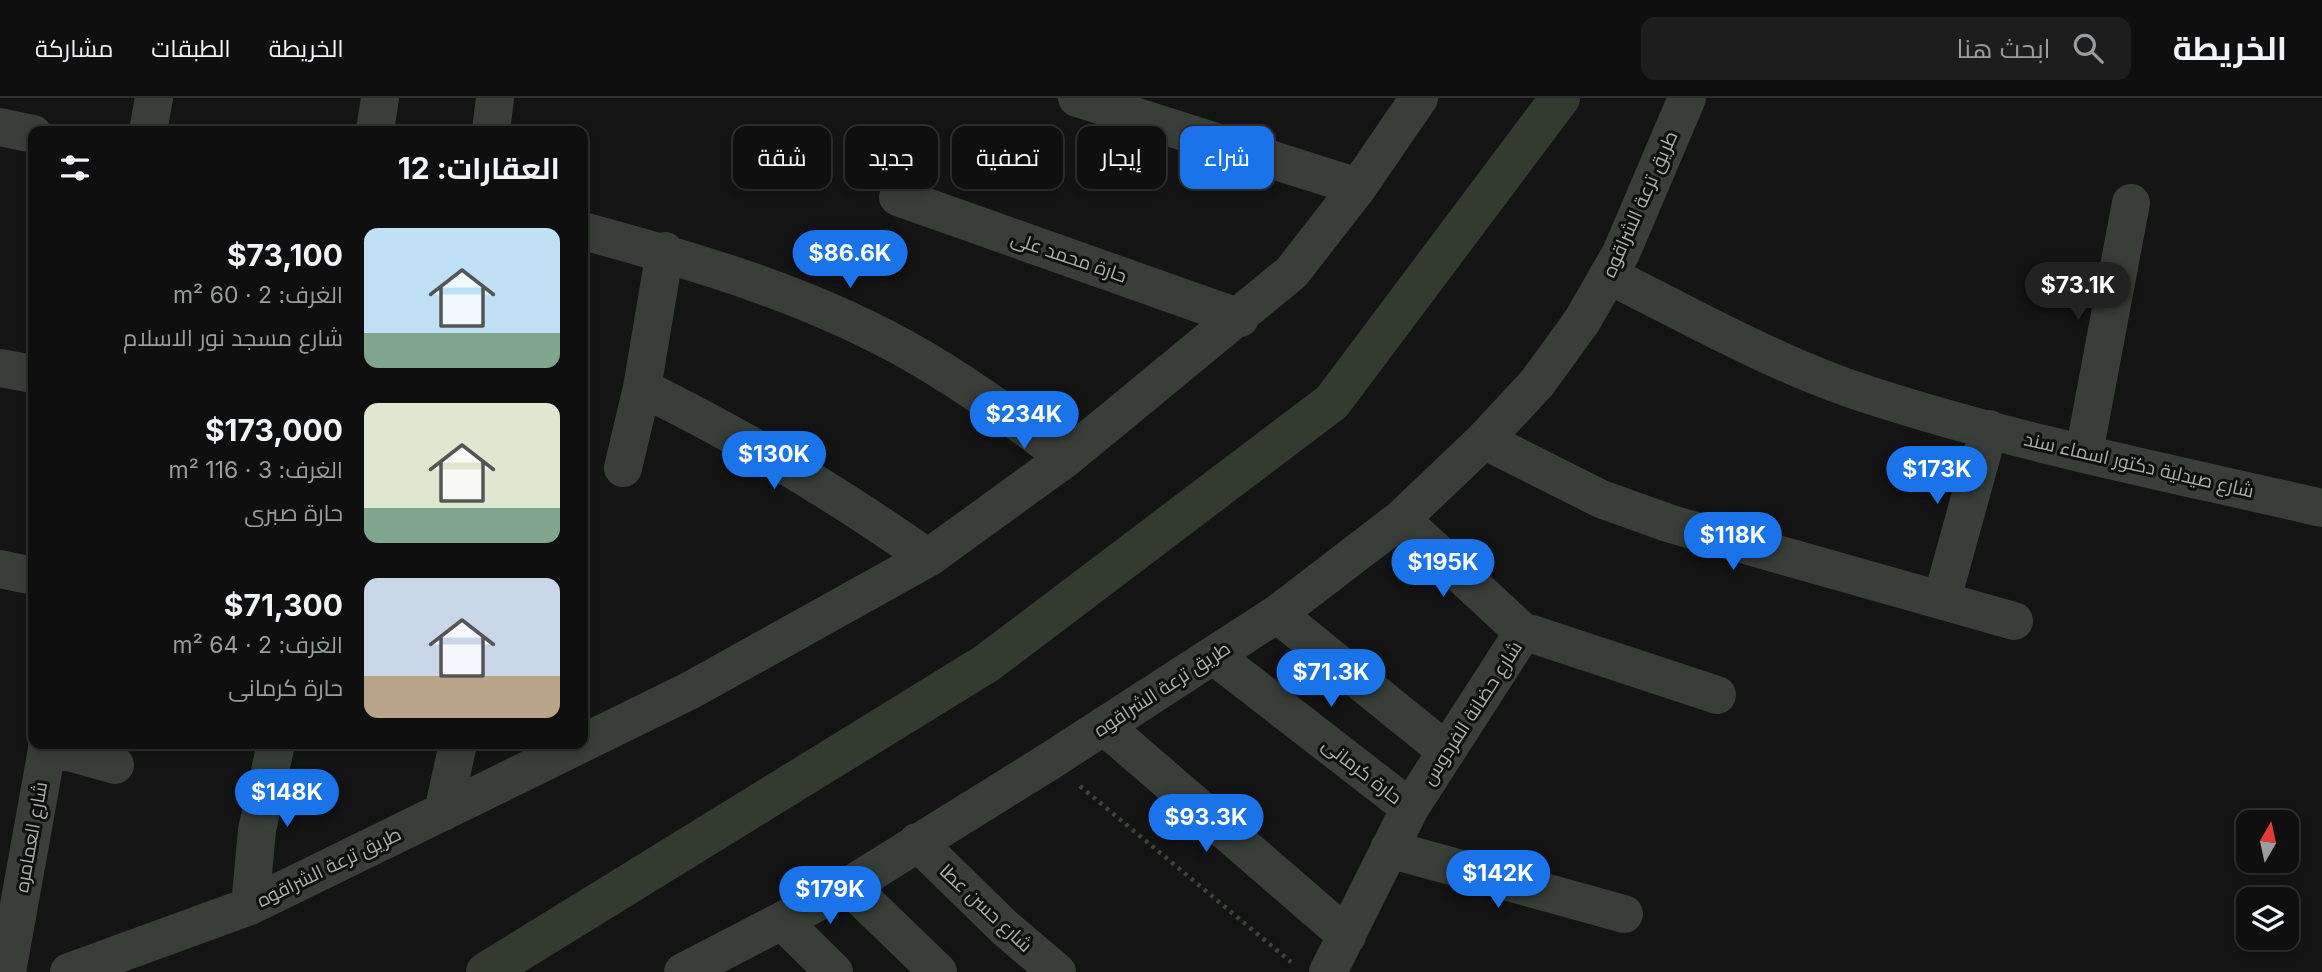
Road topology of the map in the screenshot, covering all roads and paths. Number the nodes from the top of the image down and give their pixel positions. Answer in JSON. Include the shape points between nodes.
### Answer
{"nodes":[{"id":1,"x":154,"y":98,"type":"edge"},
{"id":2,"x":380,"y":98,"type":"edge"},
{"id":3,"x":495,"y":98,"type":"edge"},
{"id":4,"x":1077,"y":98,"type":"edge"},
{"id":5,"x":1419,"y":98,"type":"edge"},
{"id":6,"x":1687,"y":98,"type":"edge"},
{"id":7,"x":149,"y":126,"type":"edge"},
{"id":8,"x":376,"y":126,"type":"edge"},
{"id":9,"x":492,"y":126,"type":"edge"},
{"id":10,"x":0,"y":127,"type":"edge"},
{"id":11,"x":28,"y":133,"type":"edge"},
{"id":12,"x":1359,"y":187,"type":"junction"},
{"id":13,"x":898,"y":197,"type":"dead end"},
{"id":14,"x":2131,"y":203,"type":"dead end"},
{"id":15,"x":588,"y":232,"type":"edge"},
{"id":16,"x":664,"y":251,"type":"junction"},
{"id":17,"x":1608,"y":275,"type":"junction"},
{"id":18,"x":1240,"y":318,"type":"junction"},
{"id":19,"x":0,"y":368,"type":"edge"},
{"id":20,"x":28,"y":373,"type":"edge"},
{"id":21,"x":642,"y":388,"type":"junction"},
{"id":22,"x":1989,"y":429,"type":"junction"},
{"id":23,"x":1484,"y":440,"type":"junction"},
{"id":24,"x":2084,"y":453,"type":"junction"},
{"id":25,"x":1066,"y":458,"type":"junction"},
{"id":26,"x":623,"y":468,"type":"dead end"},
{"id":27,"x":2322,"y":508,"type":"edge"},
{"id":28,"x":1401,"y":519,"type":"junction"},
{"id":29,"x":928,"y":558,"type":"junction"},
{"id":30,"x":0,"y":569,"type":"edge"},
{"id":31,"x":28,"y":575,"type":"edge"},
{"id":32,"x":1942,"y":599,"type":"junction"},
{"id":33,"x":1277,"y":614,"type":"junction"},
{"id":34,"x":2014,"y":621,"type":"dead end"},
{"id":35,"x":1526,"y":635,"type":"junction"},
{"id":36,"x":1214,"y":656,"type":"junction"},
{"id":37,"x":1717,"y":695,"type":"dead end"},
{"id":38,"x":1104,"y":726,"type":"junction"},
{"id":39,"x":588,"y":740,"type":"edge"},
{"id":40,"x":46,"y":749,"type":"edge"},
{"id":41,"x":61,"y":749,"type":"edge"},
{"id":42,"x":275,"y":749,"type":"edge"},
{"id":43,"x":457,"y":749,"type":"edge"},
{"id":44,"x":570,"y":749,"type":"edge"},
{"id":45,"x":1446,"y":750,"type":"junction"},
{"id":46,"x":1050,"y":761,"type":"junction"},
{"id":47,"x":115,"y":765,"type":"dead end"},
{"id":48,"x":1410,"y":808,"type":"junction"},
{"id":49,"x":443,"y":812,"type":"junction"},
{"id":50,"x":917,"y":842,"type":"junction"},
{"id":51,"x":1389,"y":849,"type":"junction"},
{"id":52,"x":849,"y":886,"type":"junction"},
{"id":53,"x":250,"y":906,"type":"junction"},
{"id":54,"x":1624,"y":914,"type":"dead end"},
{"id":55,"x":783,"y":922,"type":"junction"},
{"id":56,"x":1347,"y":936,"type":"junction"},
{"id":57,"x":744,"y":960,"type":"edge"},
{"id":58,"x":1310,"y":968,"type":"edge"},
{"id":59,"x":8,"y":972,"type":"edge"},
{"id":60,"x":69,"y":972,"type":"edge"},
{"id":61,"x":683,"y":972,"type":"edge"},
{"id":62,"x":834,"y":972,"type":"edge"},
{"id":63,"x":938,"y":972,"type":"edge"},
{"id":64,"x":1057,"y":972,"type":"edge"}],
"edges":[{"from":1,"to":7,"type":"street"},
{"from":2,"to":8,"type":"street"},
{"from":3,"to":9,"type":"street"},
{"from":4,"to":12,"type":"street"},
{"from":5,"to":12,"type":"street","name":"طريق ترعة الشراقوه"},
{"from":6,"to":17,"type":"street","name":"طريق ترعة الشراقوه"},
{"from":10,"to":11,"type":"street"},
{"from":12,"to":18,"type":"street","name":"طريق ترعة الشراقوه","via":[[1292,271]]},
{"from":13,"to":18,"type":"street","name":"حارة محمد على"},
{"from":14,"to":24,"type":"street"},
{"from":15,"to":16,"type":"street"},
{"from":16,"to":21,"type":"street"},
{"from":16,"to":25,"type":"street","via":[[840,317],[919,357]]},
{"from":17,"to":22,"type":"street","name":"شارع صيدلية دكتور اسماء سند","via":[[1844,386]]},
{"from":17,"to":23,"type":"street","name":"طريق ترعة الشراقوه","via":[[1582,321],[1536,383]]},
{"from":18,"to":25,"type":"street","name":"طريق ترعة الشراقوه"},
{"from":19,"to":20,"type":"street"},
{"from":21,"to":26,"type":"street"},
{"from":21,"to":29,"type":"street","via":[[790,466]]},
{"from":22,"to":24,"type":"street","name":"شارع صيدلية دكتور اسماء سند"},
{"from":22,"to":32,"type":"street"},
{"from":23,"to":28,"type":"street","name":"طريق ترعة الشراقوه"},
{"from":23,"to":32,"type":"street","via":[[1601,499],[1671,524]]},
{"from":24,"to":27,"type":"street","name":"شارع صيدلية دكتور اسماء سند"},
{"from":25,"to":29,"type":"street","name":"طريق ترعة الشراقوه"},
{"from":28,"to":33,"type":"street","name":"طريق ترعة الشراقوه"},
{"from":28,"to":35,"type":"street"},
{"from":29,"to":39,"type":"street","name":"طريق ترعة الشراقوه","via":[[691,690]]},
{"from":30,"to":31,"type":"street"},
{"from":32,"to":34,"type":"street"},
{"from":33,"to":36,"type":"street","name":"طريق ترعة الشراقوه"},
{"from":33,"to":45,"type":"street"},
{"from":35,"to":37,"type":"street","name":"شارع حضانة الفردوس"},
{"from":35,"to":45,"type":"street","name":"شارع حضانة الفردوس","via":[[1516,641]]},
{"from":36,"to":38,"type":"street","name":"طريق ترعة الشراقوه"},
{"from":36,"to":48,"type":"street","name":"حارة كرمانى"},
{"from":38,"to":46,"type":"street","name":"طريق ترعة الشراقوه"},
{"from":38,"to":56,"type":"street"},
{"from":40,"to":59,"type":"street","name":"شارع العمامره"},
{"from":41,"to":47,"type":"street"},
{"from":42,"to":53,"type":"street","via":[[257,830]]},
{"from":43,"to":49,"type":"street"},
{"from":44,"to":49,"type":"street","name":"طريق ترعة الشراقوه"},
{"from":45,"to":48,"type":"street","name":"شارع حضانة الفردوس"},
{"from":46,"to":50,"type":"street","name":"طريق ترعة الشراقوه"},
{"from":46,"to":58,"type":"path"},
{"from":48,"to":51,"type":"street","name":"شارع حضانة الفردوس"},
{"from":49,"to":53,"type":"street","name":"طريق ترعة الشراقوه"},
{"from":50,"to":52,"type":"street","name":"طريق ترعة الشراقوه"},
{"from":50,"to":64,"type":"street","name":"شارع حسن عطا"},
{"from":51,"to":54,"type":"street"},
{"from":51,"to":56,"type":"street","name":"شارع حضانة الفردوس"},
{"from":52,"to":55,"type":"street","name":"طريق ترعة الشراقوه"},
{"from":52,"to":63,"type":"street"},
{"from":53,"to":60,"type":"street","name":"طريق ترعة الشراقوه"},
{"from":55,"to":57,"type":"street","name":"طريق ترعة الشراقوه"},
{"from":55,"to":62,"type":"street"},
{"from":56,"to":58,"type":"street","name":"شارع حضانة الفردوس"},
{"from":57,"to":61,"type":"street","name":"طريق ترعة الشراقوه"}]}
